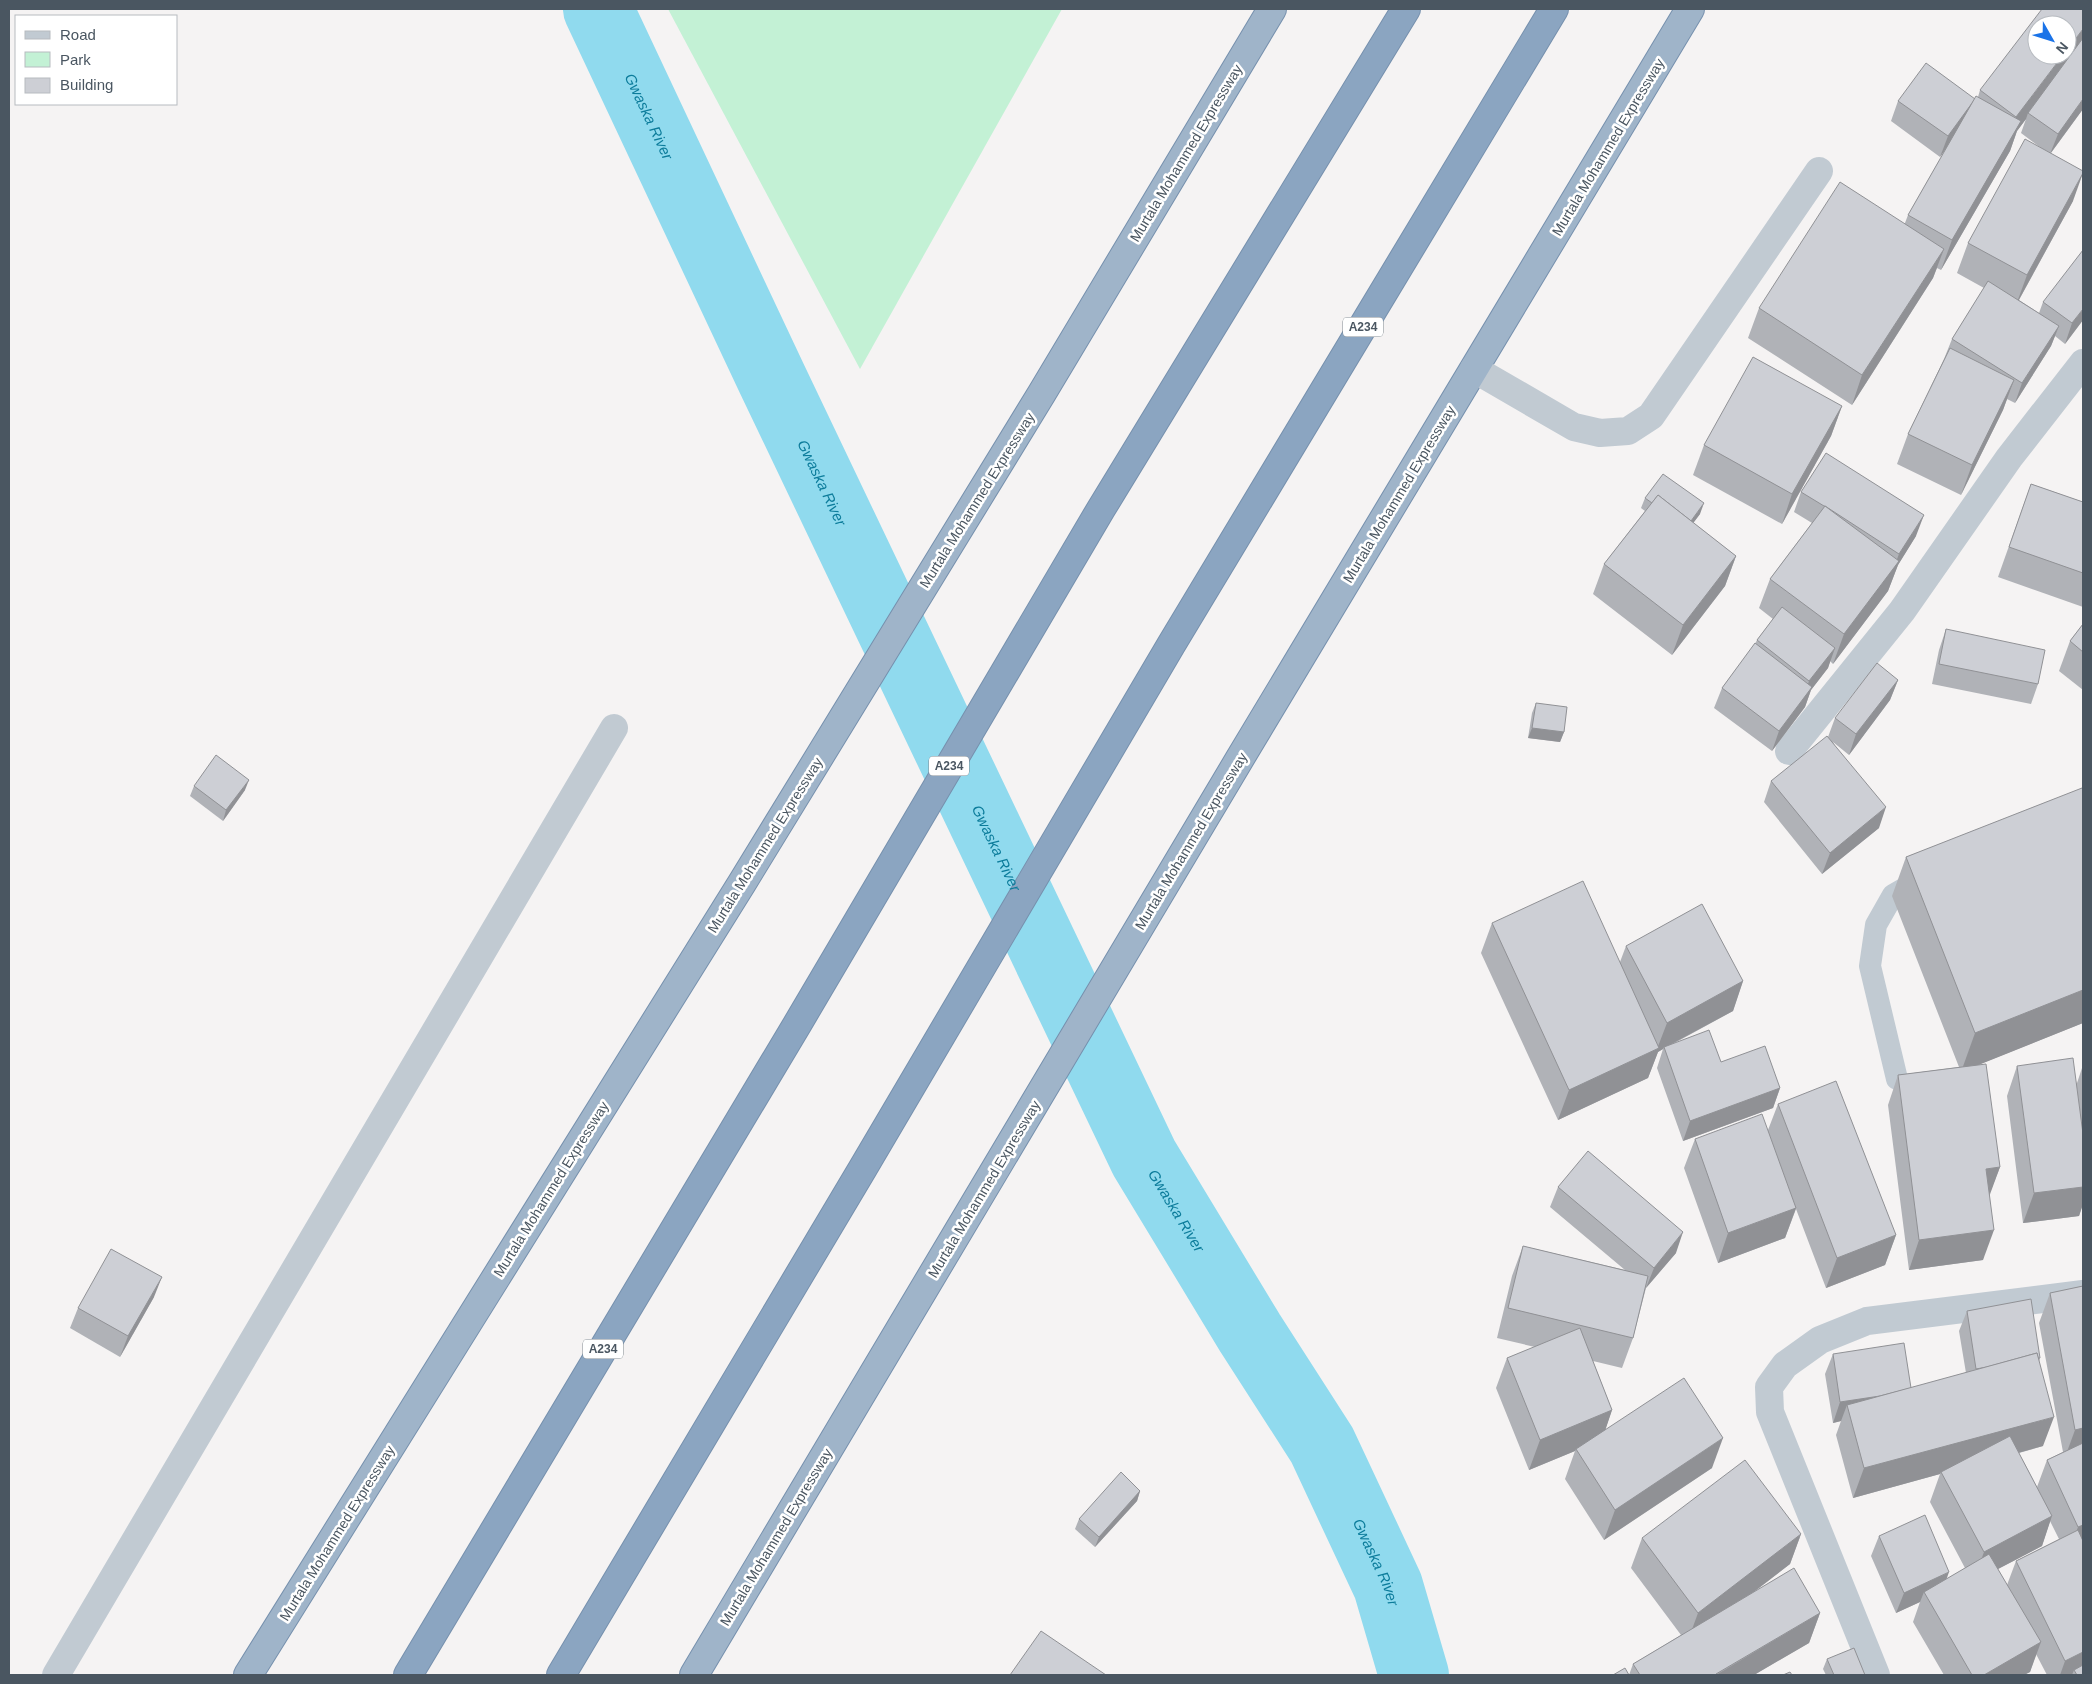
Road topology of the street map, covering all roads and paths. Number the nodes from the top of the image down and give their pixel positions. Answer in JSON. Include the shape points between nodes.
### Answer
{"nodes":[{"id":1,"x":1272,"y":9,"type":"edge"},
{"id":2,"x":1406,"y":9,"type":"edge"},
{"id":3,"x":1554,"y":9,"type":"edge"},
{"id":4,"x":1690,"y":9,"type":"edge"},
{"id":5,"x":1819,"y":171,"type":"dead end"},
{"id":6,"x":2083,"y":363,"type":"edge"},
{"id":7,"x":1474,"y":369,"type":"junction"},
{"id":8,"x":614,"y":728,"type":"dead end"},
{"id":9,"x":1789,"y":751,"type":"dead end"},
{"id":10,"x":1934,"y":871,"type":"edge"},
{"id":11,"x":1896,"y":1078,"type":"edge"},
{"id":12,"x":2083,"y":1294,"type":"edge"},
{"id":13,"x":56,"y":1675,"type":"edge"},
{"id":14,"x":248,"y":1675,"type":"edge"},
{"id":15,"x":408,"y":1675,"type":"edge"},
{"id":16,"x":561,"y":1675,"type":"edge"},
{"id":17,"x":694,"y":1675,"type":"edge"},
{"id":18,"x":1876,"y":1675,"type":"edge"}],
"edges":[{"from":1,"to":14,"type":"highway","name":"Murtala Mohammed Expressway","via":[[742,883]]},
{"from":2,"to":15,"type":"highway","number":"A234","via":[[1101,509]]},
{"from":3,"to":16,"type":"highway","number":"A234","via":[[1171,645]]},
{"from":4,"to":7,"type":"highway","name":"Murtala Mohammed Expressway"},
{"from":5,"to":7,"type":"street","via":[[1651,416],[1628,431],[1600,433],[1574,427]]},
{"from":6,"to":9,"type":"street","via":[[2009,458],[1902,611]]},
{"from":7,"to":17,"type":"highway","name":"Murtala Mohammed Expressway"},
{"from":8,"to":13,"type":"street"},
{"from":10,"to":11,"type":"lane","via":[[1893,895],[1876,925],[1870,966]]},
{"from":12,"to":18,"type":"street","via":[[1867,1321],[1820,1340],[1784,1365],[1769,1387],[1770,1412]]}]}
